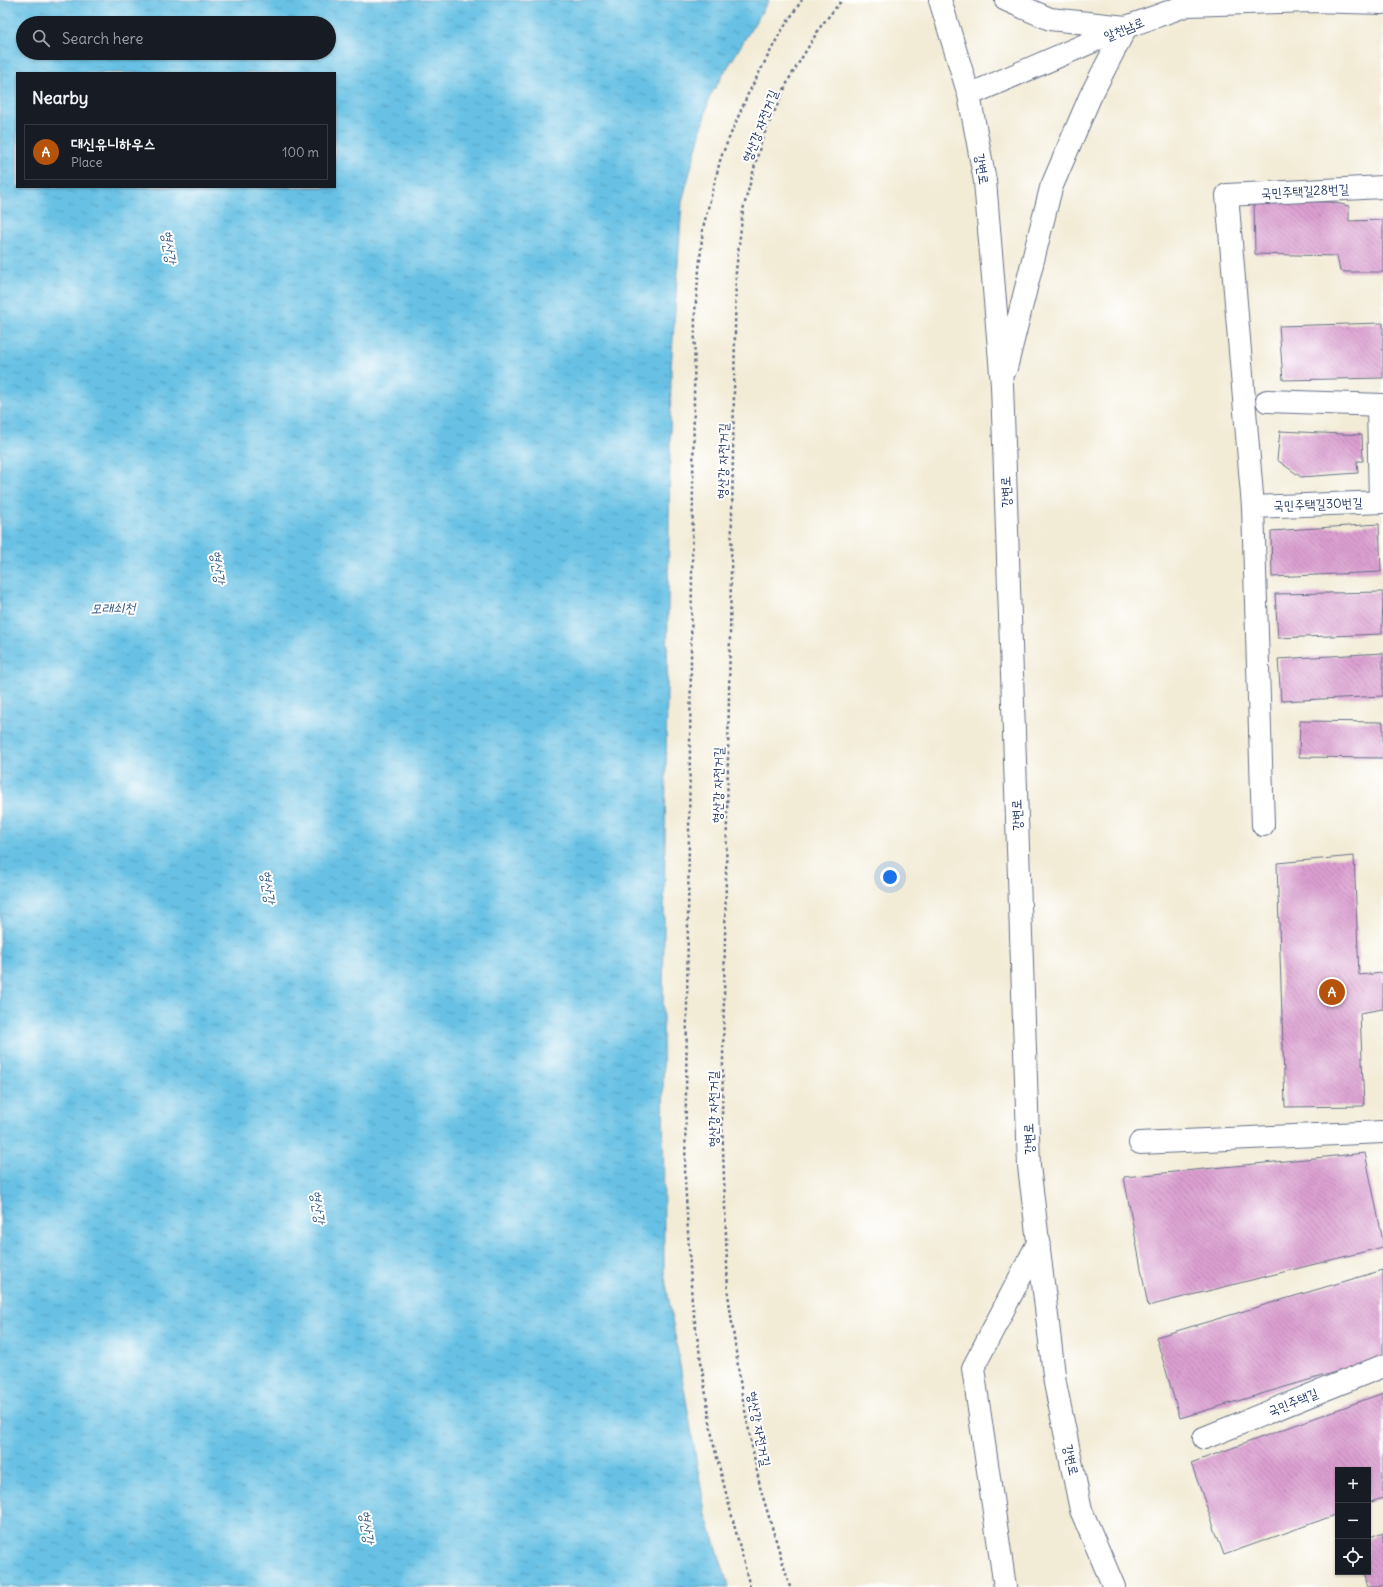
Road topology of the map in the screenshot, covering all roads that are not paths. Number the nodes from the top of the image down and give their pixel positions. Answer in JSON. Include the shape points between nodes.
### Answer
{"nodes":[{"id":1,"x":940,"y":0,"type":"edge"},
{"id":2,"x":1006,"y":0,"type":"edge"},
{"id":3,"x":1383,"y":3,"type":"edge"},
{"id":4,"x":1126,"y":27,"type":"junction"},
{"id":5,"x":969,"y":95,"type":"junction"},
{"id":6,"x":1383,"y":187,"type":"edge"},
{"id":7,"x":1002,"y":385,"type":"junction"},
{"id":8,"x":1267,"y":401,"type":"dead end"},
{"id":9,"x":1380,"y":405,"type":"edge"},
{"id":10,"x":1382,"y":502,"type":"edge"},
{"id":11,"x":1253,"y":507,"type":"junction"},
{"id":12,"x":1263,"y":825,"type":"dead end"},
{"id":13,"x":1383,"y":1132,"type":"edge"},
{"id":14,"x":1140,"y":1143,"type":"dead end"},
{"id":15,"x":1039,"y":1241,"type":"junction"},
{"id":16,"x":1383,"y":1366,"type":"edge"},
{"id":17,"x":1204,"y":1438,"type":"dead end"},
{"id":18,"x":1005,"y":1587,"type":"edge"},
{"id":19,"x":1114,"y":1587,"type":"edge"}],
"edges":[{"from":1,"to":5,"type":"street","name":"강변로"},
{"from":2,"to":4,"type":"street","via":[[1050,19]]},
{"from":3,"to":4,"type":"street","name":"알천남로","via":[[1311,1],[1188,5]]},
{"from":4,"to":5,"type":"street","name":"알천남로"},
{"from":4,"to":7,"type":"street","via":[[1090,97],[1052,188]]},
{"from":5,"to":7,"type":"street","name":"강변로","via":[[985,181]]},
{"from":6,"to":11,"type":"street","name":"국민주택길28번길","via":[[1227,195]]},
{"from":7,"to":15,"type":"street","name":"강변로","via":[[1030,1166]]},
{"from":8,"to":9,"type":"street"},
{"from":9,"to":10,"type":"street"},
{"from":10,"to":11,"type":"street","name":"국민주택길30번길"},
{"from":11,"to":12,"type":"street"},
{"from":13,"to":14,"type":"street"},
{"from":15,"to":18,"type":"street","via":[[973,1368]]},
{"from":15,"to":19,"type":"street","name":"강변로","via":[[1055,1383],[1081,1510]]},
{"from":16,"to":17,"type":"street","name":"국민주택길"}]}
